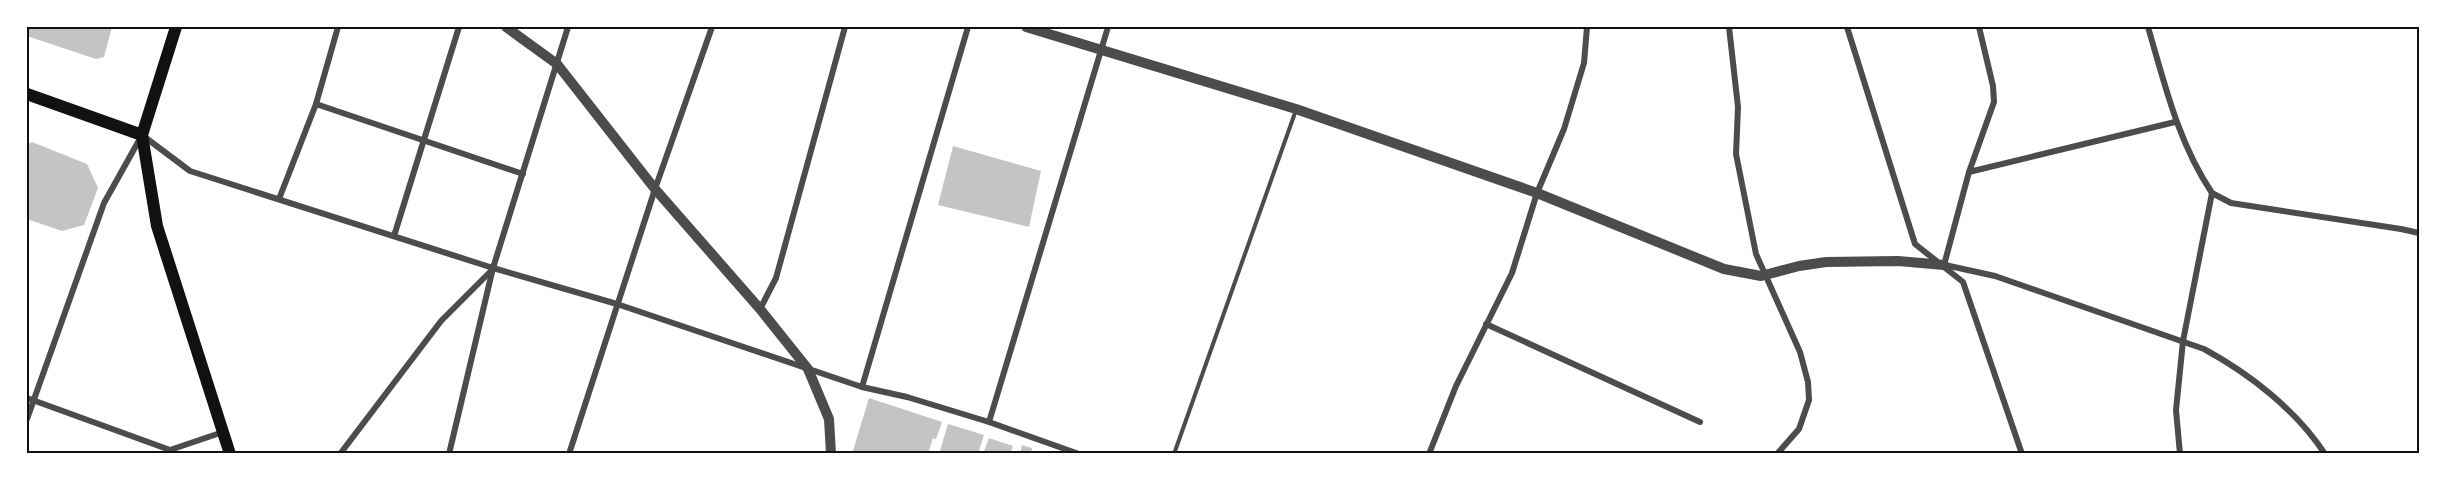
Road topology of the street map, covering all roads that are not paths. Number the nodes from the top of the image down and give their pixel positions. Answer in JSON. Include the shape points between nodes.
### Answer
{"nodes":[{"id":1,"x":176,"y":27,"type":"edge"},
{"id":2,"x":338,"y":27,"type":"edge"},
{"id":3,"x":459,"y":27,"type":"edge"},
{"id":4,"x":506,"y":27,"type":"edge"},
{"id":5,"x":568,"y":27,"type":"edge"},
{"id":6,"x":712,"y":27,"type":"edge"},
{"id":7,"x":845,"y":27,"type":"edge"},
{"id":8,"x":968,"y":27,"type":"edge"},
{"id":9,"x":1026,"y":27,"type":"edge"},
{"id":10,"x":1108,"y":27,"type":"edge"},
{"id":11,"x":1587,"y":27,"type":"edge"},
{"id":12,"x":1729,"y":27,"type":"edge"},
{"id":13,"x":1847,"y":27,"type":"edge"},
{"id":14,"x":1978,"y":27,"type":"edge"},
{"id":15,"x":2148,"y":27,"type":"edge"},
{"id":16,"x":1101,"y":50,"type":"junction"},
{"id":17,"x":556,"y":64,"type":"junction"},
{"id":18,"x":27,"y":94,"type":"edge"},
{"id":19,"x":316,"y":104,"type":"junction"},
{"id":20,"x":1296,"y":109,"type":"junction"},
{"id":21,"x":2175,"y":122,"type":"junction"},
{"id":22,"x":142,"y":135,"type":"junction"},
{"id":23,"x":424,"y":140,"type":"junction"},
{"id":24,"x":1969,"y":172,"type":"junction"},
{"id":25,"x":523,"y":174,"type":"junction"},
{"id":26,"x":655,"y":189,"type":"junction"},
{"id":27,"x":2212,"y":193,"type":"junction"},
{"id":28,"x":1537,"y":194,"type":"junction"},
{"id":29,"x":279,"y":200,"type":"junction"},
{"id":30,"x":2419,"y":233,"type":"edge"},
{"id":31,"x":394,"y":236,"type":"junction"},
{"id":32,"x":1944,"y":265,"type":"junction"},
{"id":33,"x":493,"y":268,"type":"junction"},
{"id":34,"x":617,"y":304,"type":"junction"},
{"id":35,"x":760,"y":309,"type":"junction"},
{"id":36,"x":1486,"y":324,"type":"junction"},
{"id":37,"x":2183,"y":341,"type":"junction"},
{"id":38,"x":808,"y":369,"type":"junction"},
{"id":39,"x":862,"y":387,"type":"junction"},
{"id":40,"x":30,"y":399,"type":"edge"},
{"id":41,"x":27,"y":419,"type":"edge"},
{"id":42,"x":989,"y":422,"type":"junction"},
{"id":43,"x":1700,"y":422,"type":"dead end"},
{"id":44,"x":223,"y":432,"type":"junction"},
{"id":45,"x":169,"y":452,"type":"edge"},
{"id":46,"x":231,"y":454,"type":"edge"},
{"id":47,"x":340,"y":454,"type":"edge"},
{"id":48,"x":448,"y":454,"type":"edge"},
{"id":49,"x":569,"y":454,"type":"edge"},
{"id":50,"x":831,"y":454,"type":"edge"},
{"id":51,"x":1079,"y":454,"type":"edge"},
{"id":52,"x":1174,"y":454,"type":"edge"},
{"id":53,"x":1429,"y":454,"type":"edge"},
{"id":54,"x":1777,"y":454,"type":"edge"},
{"id":55,"x":2022,"y":454,"type":"edge"},
{"id":56,"x":2180,"y":454,"type":"edge"},
{"id":57,"x":2325,"y":454,"type":"edge"}],
"edges":[{"from":1,"to":22,"type":"main road"},
{"from":2,"to":19,"type":"street"},
{"from":3,"to":23,"type":"street"},
{"from":4,"to":17,"type":"street"},
{"from":5,"to":17,"type":"street"},
{"from":6,"to":26,"type":"street"},
{"from":7,"to":35,"type":"street","via":[[776,278]]},
{"from":8,"to":39,"type":"street"},
{"from":9,"to":16,"type":"street"},
{"from":10,"to":16,"type":"street"},
{"from":11,"to":28,"type":"street","via":[[1580,74],[1564,129]]},
{"from":12,"to":54,"type":"street","via":[[1738,107],[1736,154],[1756,254],[1800,352],[1808,382],[1809,400],[1799,429]]},
{"from":13,"to":32,"type":"street","via":[[1915,244]]},
{"from":14,"to":24,"type":"street","via":[[1994,102]]},
{"from":15,"to":21,"type":"street"},
{"from":16,"to":20,"type":"street"},
{"from":16,"to":42,"type":"street"},
{"from":17,"to":25,"type":"street"},
{"from":17,"to":26,"type":"street"},
{"from":18,"to":22,"type":"main road"},
{"from":19,"to":23,"type":"street"},
{"from":19,"to":29,"type":"street"},
{"from":20,"to":28,"type":"street"},
{"from":20,"to":52,"type":"lane"},
{"from":21,"to":24,"type":"street"},
{"from":21,"to":27,"type":"street"},
{"from":22,"to":29,"type":"street","via":[[190,171]]},
{"from":22,"to":40,"type":"street","via":[[104,202]]},
{"from":22,"to":44,"type":"main road","via":[[158,226]]},
{"from":23,"to":25,"type":"street"},
{"from":23,"to":31,"type":"street"},
{"from":24,"to":32,"type":"street"},
{"from":25,"to":33,"type":"street"},
{"from":26,"to":34,"type":"street"},
{"from":26,"to":35,"type":"street"},
{"from":27,"to":30,"type":"street","via":[[2231,203]]},
{"from":27,"to":37,"type":"street"},
{"from":28,"to":32,"type":"street","via":[[1743,274],[1761,276],[1826,262]]},
{"from":28,"to":36,"type":"street","via":[[1512,273]]},
{"from":29,"to":31,"type":"street"},
{"from":31,"to":33,"type":"street"},
{"from":32,"to":37,"type":"street","via":[[1995,276]]},
{"from":32,"to":55,"type":"street","via":[[1963,282]]},
{"from":33,"to":34,"type":"street"},
{"from":33,"to":47,"type":"street","via":[[441,321]]},
{"from":33,"to":48,"type":"street"},
{"from":34,"to":38,"type":"street"},
{"from":34,"to":49,"type":"street"},
{"from":35,"to":38,"type":"street"},
{"from":36,"to":43,"type":"street"},
{"from":36,"to":53,"type":"street"},
{"from":37,"to":56,"type":"street","via":[[2176,410]]},
{"from":37,"to":57,"type":"street","via":[[2235,366],[2311,433]]},
{"from":38,"to":39,"type":"street"},
{"from":38,"to":50,"type":"street","via":[[829,419]]},
{"from":39,"to":42,"type":"street"},
{"from":40,"to":41,"type":"street"},
{"from":40,"to":45,"type":"street"},
{"from":42,"to":51,"type":"street"},
{"from":44,"to":45,"type":"street"},
{"from":44,"to":46,"type":"main road"}]}
